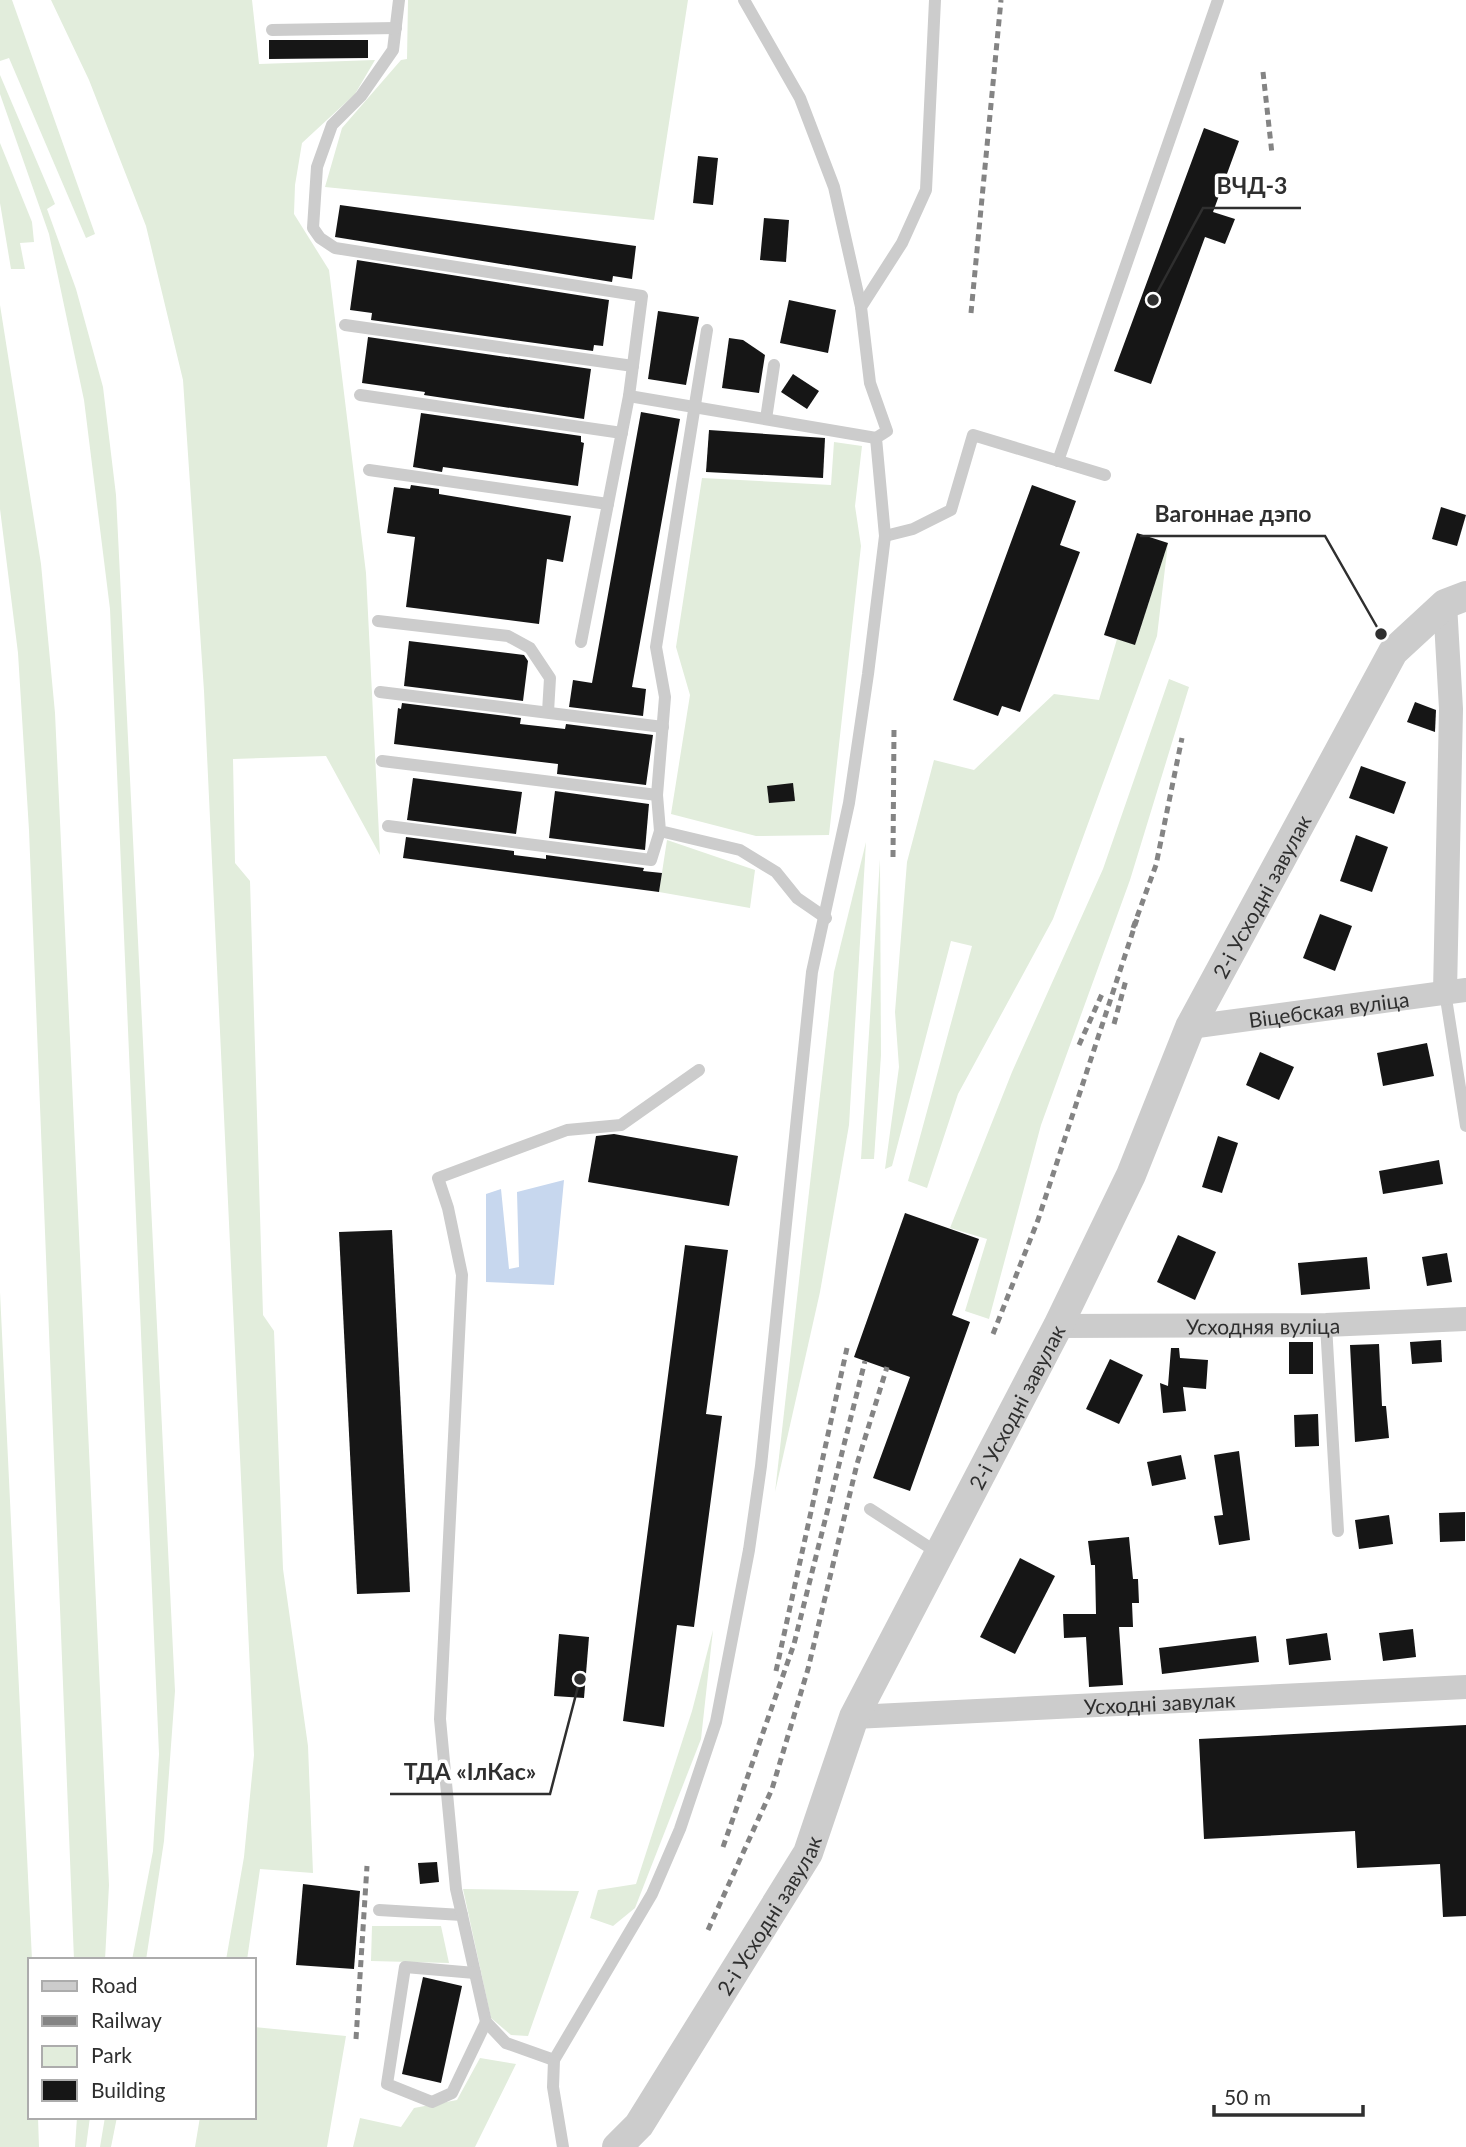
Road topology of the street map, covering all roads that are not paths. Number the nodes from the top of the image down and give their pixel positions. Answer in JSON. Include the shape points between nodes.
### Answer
{"nodes":[{"id":1,"x":399,"y":0,"type":"edge"},
{"id":2,"x":744,"y":0,"type":"edge"},
{"id":3,"x":935,"y":0,"type":"edge"},
{"id":4,"x":1218,"y":0,"type":"edge"},
{"id":5,"x":396,"y":29,"type":"junction"},
{"id":6,"x":271,"y":30,"type":"dead end"},
{"id":7,"x":861,"y":307,"type":"junction"},
{"id":8,"x":345,"y":325,"type":"dead end"},
{"id":9,"x":707,"y":330,"type":"dead end"},
{"id":10,"x":774,"y":365,"type":"dead end"},
{"id":11,"x":633,"y":366,"type":"junction"},
{"id":12,"x":360,"y":395,"type":"dead end"},
{"id":13,"x":629,"y":396,"type":"junction"},
{"id":14,"x":692,"y":407,"type":"junction"},
{"id":15,"x":766,"y":419,"type":"junction"},
{"id":16,"x":622,"y":433,"type":"junction"},
{"id":17,"x":876,"y":438,"type":"junction"},
{"id":18,"x":1058,"y":461,"type":"junction"},
{"id":19,"x":369,"y":470,"type":"dead end"},
{"id":20,"x":1105,"y":475,"type":"dead end"},
{"id":21,"x":608,"y":505,"type":"junction"},
{"id":22,"x":885,"y":536,"type":"junction"},
{"id":23,"x":1455,"y":600,"type":"edge"},
{"id":24,"x":378,"y":621,"type":"dead end"},
{"id":25,"x":581,"y":642,"type":"dead end"},
{"id":26,"x":380,"y":692,"type":"dead end"},
{"id":27,"x":548,"y":712,"type":"junction"},
{"id":28,"x":663,"y":727,"type":"junction"},
{"id":29,"x":382,"y":761,"type":"dead end"},
{"id":30,"x":657,"y":795,"type":"junction"},
{"id":31,"x":388,"y":826,"type":"dead end"},
{"id":32,"x":660,"y":831,"type":"junction"},
{"id":33,"x":826,"y":918,"type":"junction"},
{"id":34,"x":1456,"y":991,"type":"edge"},
{"id":35,"x":1190,"y":1027,"type":"junction"},
{"id":36,"x":699,"y":1070,"type":"dead end"},
{"id":37,"x":1466,"y":1126,"type":"edge"},
{"id":38,"x":1466,"y":1319,"type":"edge"},
{"id":39,"x":1326,"y":1325,"type":"junction"},
{"id":40,"x":1058,"y":1326,"type":"junction"},
{"id":41,"x":870,"y":1509,"type":"dead end"},
{"id":42,"x":1338,"y":1531,"type":"dead end"},
{"id":43,"x":938,"y":1553,"type":"junction"},
{"id":44,"x":1466,"y":1687,"type":"edge"},
{"id":45,"x":854,"y":1717,"type":"junction"},
{"id":46,"x":379,"y":1910,"type":"dead end"},
{"id":47,"x":462,"y":1915,"type":"junction"},
{"id":48,"x":475,"y":1973,"type":"junction"},
{"id":49,"x":486,"y":2022,"type":"junction"},
{"id":50,"x":554,"y":2060,"type":"junction"},
{"id":51,"x":564,"y":2147,"type":"edge"},
{"id":52,"x":617,"y":2147,"type":"edge"}],
"edges":[{"from":1,"to":5,"type":"lane"},
{"from":2,"to":7,"type":"lane","via":[[800,98],[834,187]]},
{"from":3,"to":7,"type":"lane","via":[[926,190],[902,243]]},
{"from":4,"to":18,"type":"lane"},
{"from":5,"to":6,"type":"lane"},
{"from":5,"to":11,"type":"lane","via":[[393,50],[361,96],[332,125],[317,167],[313,228],[320,239],[335,248],[642,296]]},
{"from":7,"to":17,"type":"lane","via":[[870,383],[887,431]]},
{"from":8,"to":11,"type":"lane"},
{"from":9,"to":14,"type":"lane"},
{"from":10,"to":15,"type":"lane"},
{"from":11,"to":13,"type":"lane"},
{"from":12,"to":16,"type":"lane"},
{"from":13,"to":14,"type":"lane"},
{"from":13,"to":16,"type":"lane"},
{"from":14,"to":15,"type":"lane"},
{"from":14,"to":28,"type":"lane","via":[[656,647],[664,697]]},
{"from":15,"to":17,"type":"lane"},
{"from":16,"to":21,"type":"lane"},
{"from":17,"to":22,"type":"lane"},
{"from":18,"to":20,"type":"lane"},
{"from":18,"to":22,"type":"lane","via":[[973,435],[951,510]]},
{"from":19,"to":21,"type":"lane"},
{"from":21,"to":25,"type":"lane"},
{"from":22,"to":33,"type":"lane","via":[[849,803]]},
{"from":23,"to":34,"type":"street","via":[[1451,709]]},
{"from":23,"to":35,"type":"street","name":"2-і Усходні завулак","via":[[1393,652]]},
{"from":24,"to":27,"type":"lane","via":[[509,636],[530,648],[550,678]]},
{"from":26,"to":27,"type":"lane"},
{"from":27,"to":28,"type":"lane"},
{"from":28,"to":30,"type":"lane"},
{"from":29,"to":30,"type":"lane"},
{"from":30,"to":32,"type":"lane"},
{"from":31,"to":32,"type":"lane","via":[[651,860]]},
{"from":32,"to":33,"type":"lane","via":[[740,850],[776,872],[797,898]]},
{"from":33,"to":50,"type":"lane","via":[[812,972],[761,1466],[716,1722],[680,1829],[652,1894]]},
{"from":34,"to":35,"type":"street","name":"Віцебская вуліца"},
{"from":34,"to":37,"type":"lane"},
{"from":35,"to":40,"type":"street","name":"2-і Усходні завулак","via":[[1131,1175]]},
{"from":36,"to":47,"type":"lane","via":[[621,1125],[567,1130],[438,1178],[462,1275],[440,1719]]},
{"from":38,"to":39,"type":"street","name":"Усходняя вуліца"},
{"from":39,"to":40,"type":"street","name":"Усходняя вуліца"},
{"from":39,"to":42,"type":"lane"},
{"from":40,"to":43,"type":"street","name":"2-і Усходні завулак"},
{"from":41,"to":43,"type":"lane"},
{"from":43,"to":45,"type":"street","name":"2-і Усходні завулак"},
{"from":44,"to":45,"type":"street","name":"Усходні завулак"},
{"from":45,"to":52,"type":"street","name":"2-і Усходні завулак","via":[[808,1853],[639,2125]]},
{"from":46,"to":47,"type":"lane"},
{"from":47,"to":48,"type":"lane"},
{"from":48,"to":49,"type":"lane"},
{"from":48,"to":49,"type":"lane","via":[[405,1967],[387,2084],[432,2102],[452,2094]]},
{"from":49,"to":50,"type":"lane","via":[[506,2043]]},
{"from":50,"to":51,"type":"lane","via":[[553,2087]]}]}
